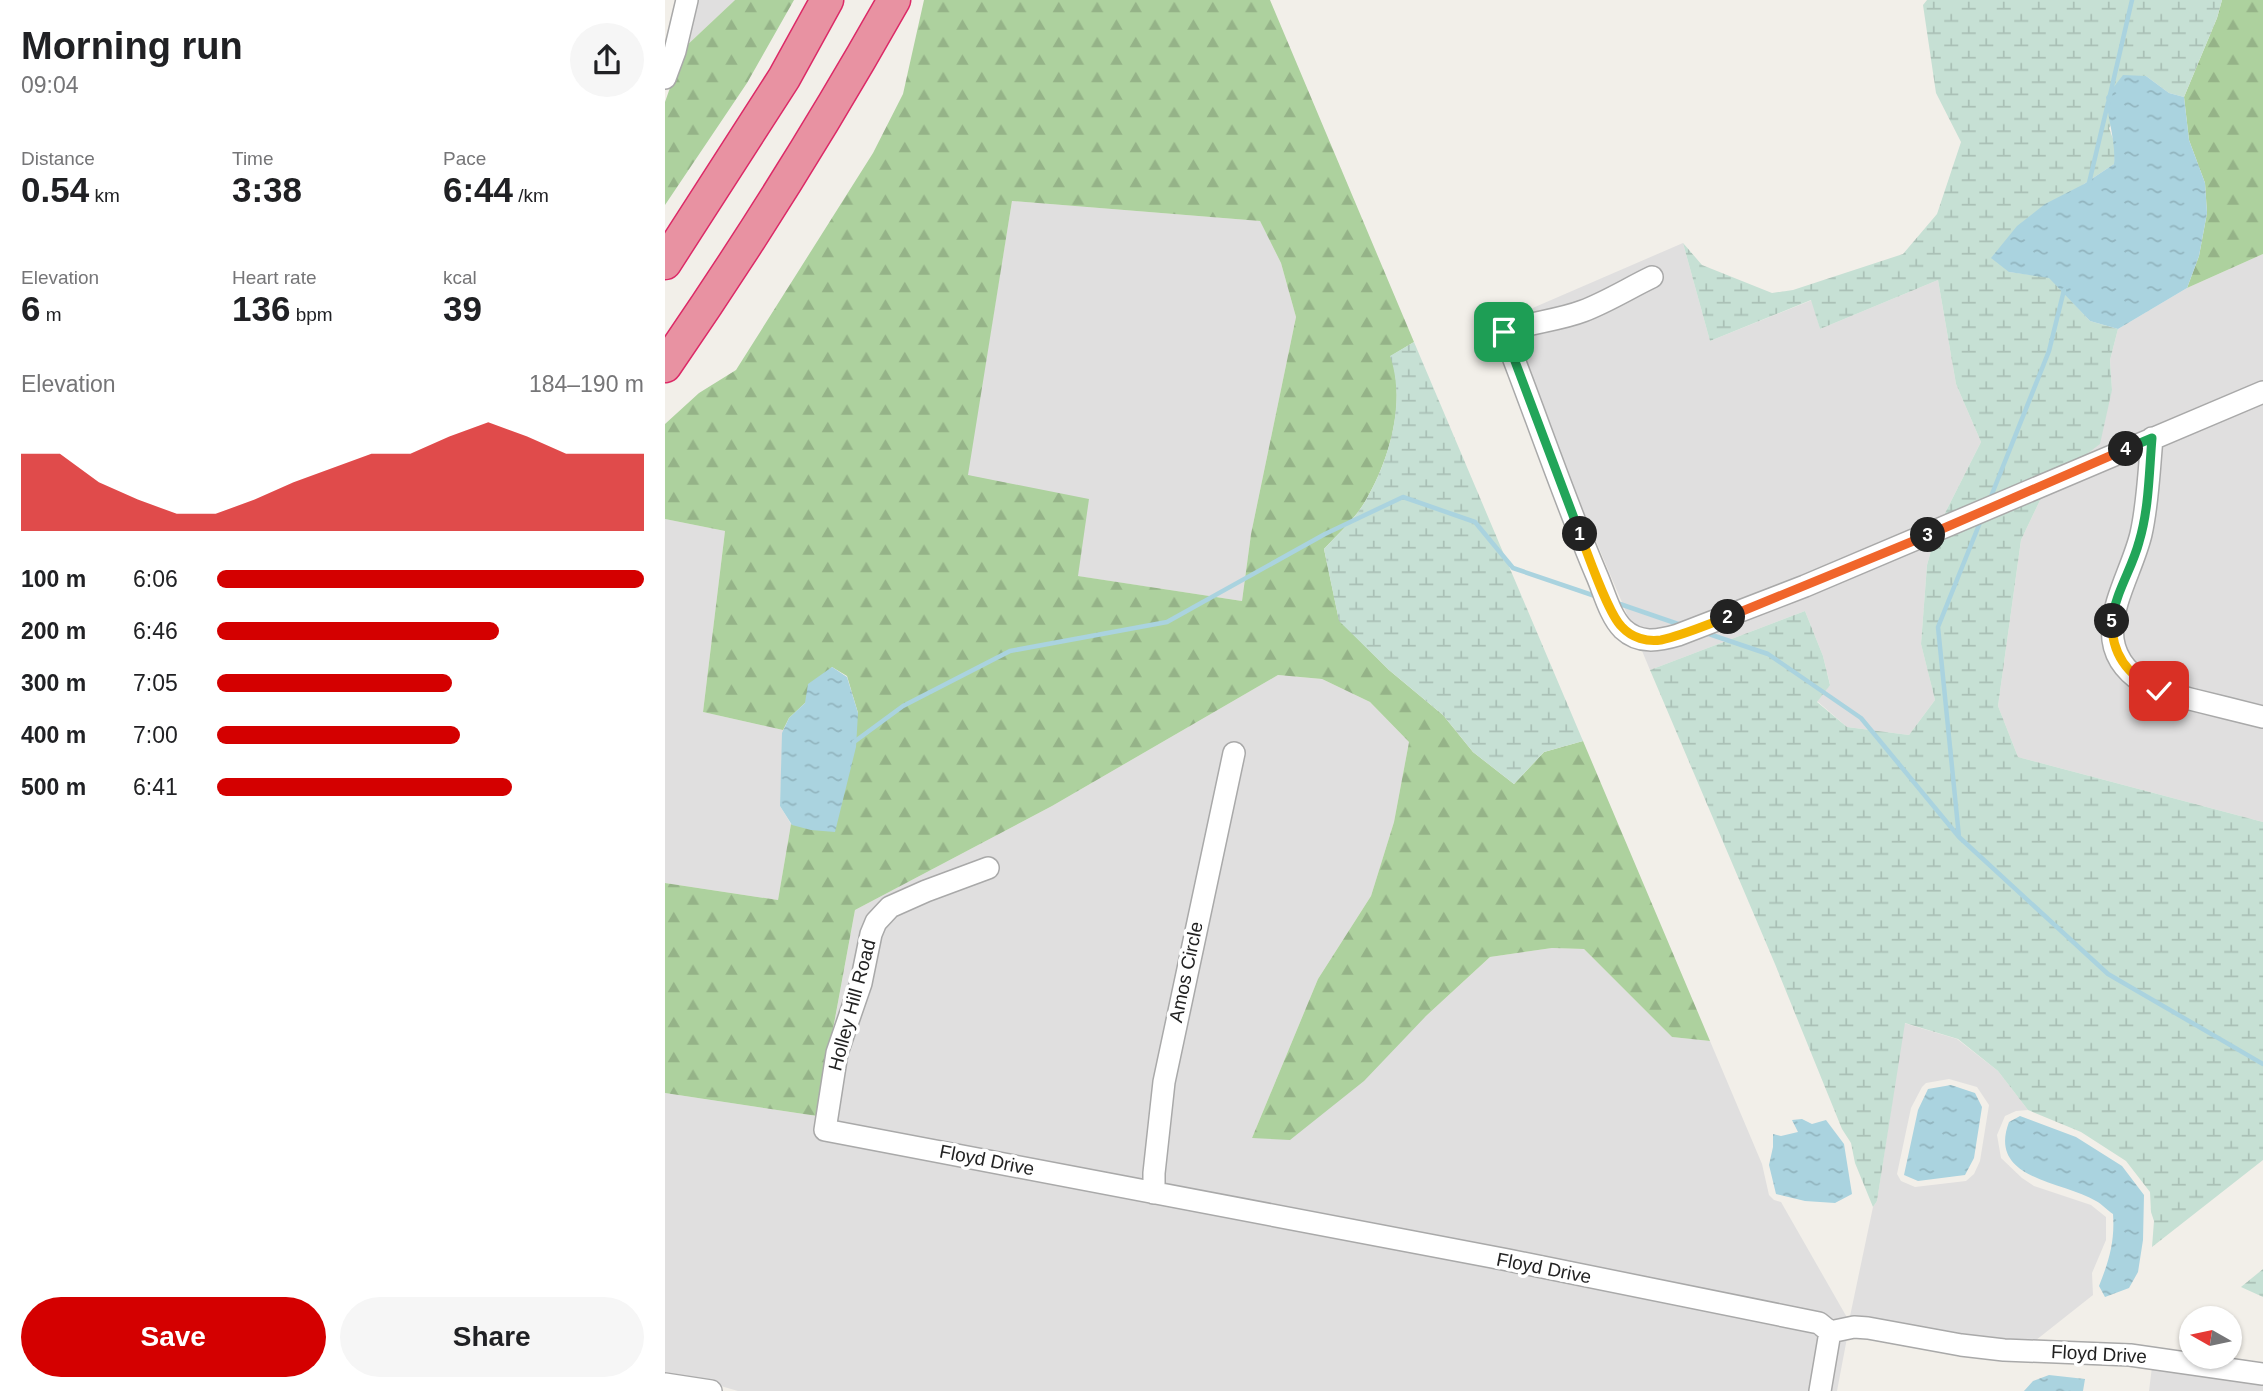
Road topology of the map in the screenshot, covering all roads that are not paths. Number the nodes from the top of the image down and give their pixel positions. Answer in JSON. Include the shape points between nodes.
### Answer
{"nodes":[{"id":1,"x":687,"y":0,"type":"edge"},
{"id":2,"x":827,"y":0,"type":"edge"},
{"id":3,"x":894,"y":0,"type":"edge"},
{"id":4,"x":665,"y":78,"type":"edge"},
{"id":5,"x":665,"y":263,"type":"edge"},
{"id":6,"x":1652,"y":277,"type":"dead end"},
{"id":7,"x":665,"y":366,"type":"edge"},
{"id":8,"x":2263,"y":392,"type":"edge"},
{"id":9,"x":2152,"y":438,"type":"junction"},
{"id":10,"x":2263,"y":718,"type":"edge"},
{"id":11,"x":1234,"y":752,"type":"dead end"},
{"id":12,"x":988,"y":868,"type":"dead end"},
{"id":13,"x":825,"y":1130,"type":"joint"},
{"id":14,"x":1154,"y":1193,"type":"junction"},
{"id":15,"x":1830,"y":1332,"type":"junction"},
{"id":16,"x":2263,"y":1374,"type":"edge"},
{"id":17,"x":665,"y":1384,"type":"edge"},
{"id":18,"x":711,"y":1391,"type":"edge"},
{"id":19,"x":1820,"y":1391,"type":"edge"}],
"edges":[{"from":1,"to":4,"type":"street"},
{"from":2,"to":5,"type":"highway","via":[[784,78]]},
{"from":3,"to":7,"type":"highway","via":[[750,242]]},
{"from":6,"to":9,"type":"street","via":[[1584,311],[1502,329],[1614,615],[1624,629],[1644,640],[1678,635],[1805,586]]},
{"from":8,"to":9,"type":"street"},
{"from":9,"to":10,"type":"street","via":[[2139,545],[2112,617],[2118,654],[2135,677],[2159,691]]},
{"from":11,"to":14,"type":"street","name":"Amos Circle","via":[[1164,1082]]},
{"from":12,"to":13,"type":"street","name":"Holley Hill Road","via":[[890,908],[876,922],[837,1053]]},
{"from":13,"to":14,"type":"street","name":"Floyd Drive"},
{"from":14,"to":15,"type":"street","name":"Floyd Drive","via":[[1807,1320]]},
{"from":15,"to":16,"type":"street","name":"Floyd Drive","via":[[1868,1328],[1961,1345],[2130,1355]]},
{"from":15,"to":19,"type":"street"},
{"from":17,"to":18,"type":"street"}]}
